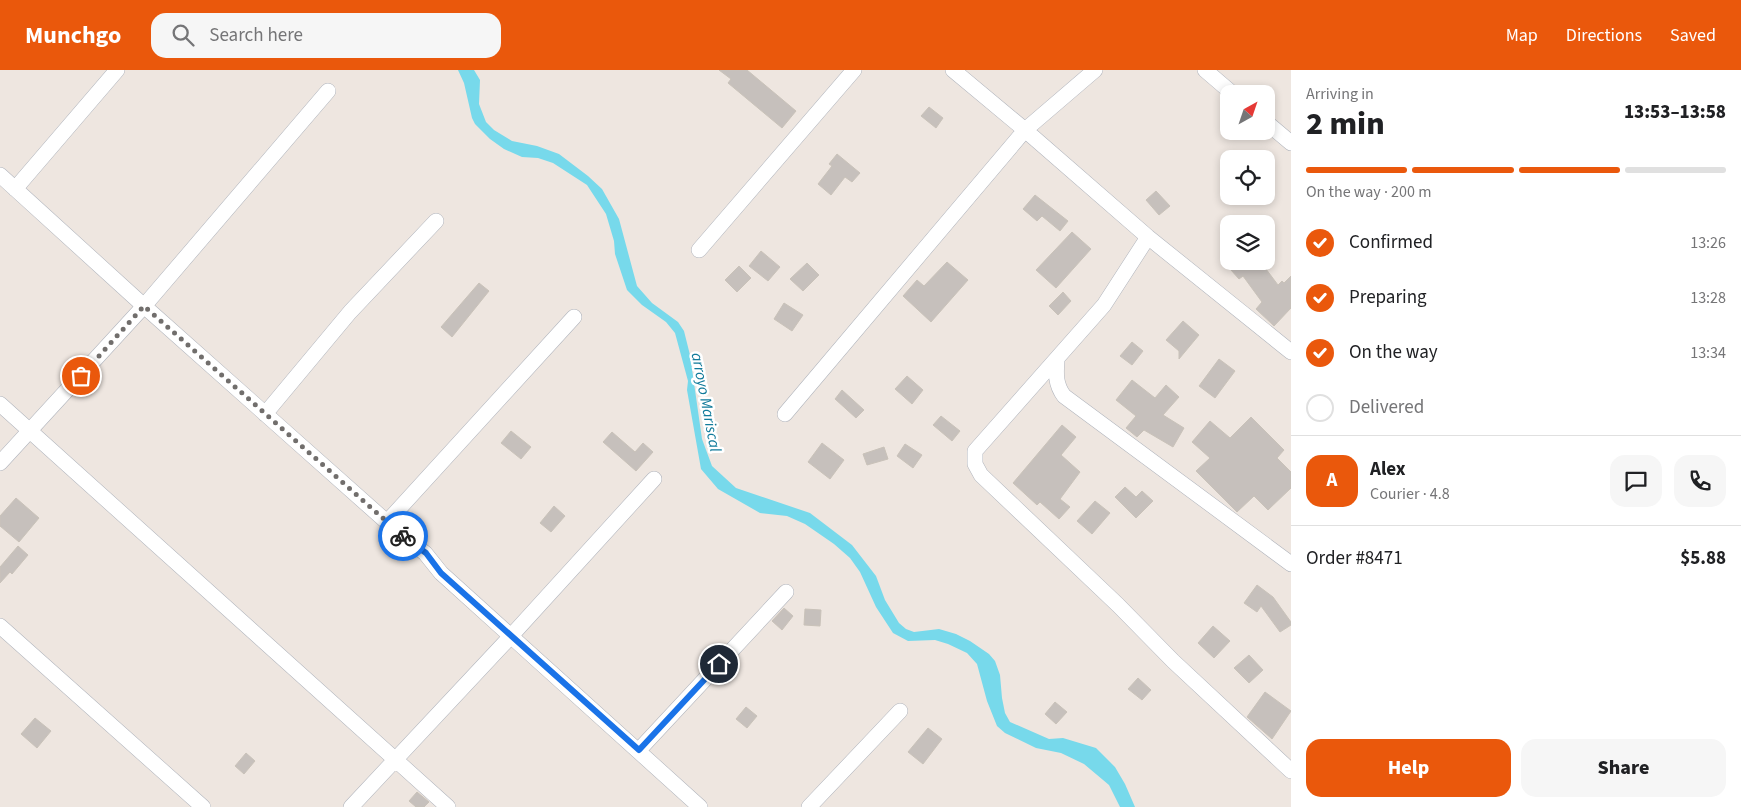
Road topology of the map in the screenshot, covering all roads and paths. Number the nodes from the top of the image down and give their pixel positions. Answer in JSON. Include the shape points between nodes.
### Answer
{"nodes":[{"id":1,"x":117,"y":70,"type":"edge"},
{"id":2,"x":854,"y":70,"type":"edge"},
{"id":3,"x":953,"y":70,"type":"edge"},
{"id":4,"x":1095,"y":70,"type":"edge"},
{"id":5,"x":1206,"y":70,"type":"edge"},
{"id":6,"x":1223,"y":85,"type":"edge"},
{"id":7,"x":328,"y":91,"type":"dead end"},
{"id":8,"x":1025,"y":130,"type":"junction"},
{"id":9,"x":1275,"y":130,"type":"edge"},
{"id":10,"x":1291,"y":143,"type":"edge"},
{"id":11,"x":0,"y":175,"type":"edge"},
{"id":12,"x":15,"y":189,"type":"junction"},
{"id":13,"x":436,"y":221,"type":"dead end"},
{"id":14,"x":1148,"y":237,"type":"junction"},
{"id":15,"x":699,"y":250,"type":"dead end"},
{"id":16,"x":144,"y":306,"type":"junction"},
{"id":17,"x":574,"y":316,"type":"dead end"},
{"id":18,"x":1291,"y":352,"type":"edge"},
{"id":19,"x":1057,"y":358,"type":"junction"},
{"id":20,"x":0,"y":404,"type":"edge"},
{"id":21,"x":265,"y":414,"type":"junction"},
{"id":22,"x":785,"y":414,"type":"dead end"},
{"id":23,"x":30,"y":431,"type":"junction"},
{"id":24,"x":0,"y":463,"type":"edge"},
{"id":25,"x":654,"y":479,"type":"dead end"},
{"id":26,"x":387,"y":522,"type":"junction"},
{"id":27,"x":1291,"y":564,"type":"edge"},
{"id":28,"x":786,"y":592,"type":"dead end"},
{"id":29,"x":0,"y":626,"type":"edge"},
{"id":30,"x":511,"y":636,"type":"junction"},
{"id":31,"x":900,"y":711,"type":"dead end"},
{"id":32,"x":639,"y":750,"type":"junction"},
{"id":33,"x":396,"y":759,"type":"junction"},
{"id":34,"x":1288,"y":764,"type":"edge"},
{"id":35,"x":203,"y":807,"type":"edge"},
{"id":36,"x":351,"y":807,"type":"edge"},
{"id":37,"x":448,"y":807,"type":"edge"},
{"id":38,"x":700,"y":807,"type":"edge"},
{"id":39,"x":810,"y":807,"type":"edge"}],
"edges":[{"from":1,"to":12,"type":"street"},
{"from":2,"to":15,"type":"street"},
{"from":3,"to":8,"type":"street"},
{"from":4,"to":8,"type":"street"},
{"from":5,"to":6,"type":"street"},
{"from":7,"to":16,"type":"street"},
{"from":8,"to":14,"type":"street"},
{"from":8,"to":22,"type":"street"},
{"from":9,"to":10,"type":"street"},
{"from":11,"to":12,"type":"street"},
{"from":12,"to":16,"type":"street"},
{"from":13,"to":21,"type":"street","via":[[350,312]]},
{"from":14,"to":18,"type":"street"},
{"from":14,"to":19,"type":"street","via":[[1104,305]]},
{"from":16,"to":21,"type":"street"},
{"from":16,"to":23,"type":"street"},
{"from":17,"to":26,"type":"street"},
{"from":19,"to":27,"type":"street","via":[[1056,378],[1064,396]]},
{"from":19,"to":34,"type":"street","via":[[974,451],[974,464],[981,475],[1172,661]]},
{"from":20,"to":23,"type":"street"},
{"from":21,"to":26,"type":"street"},
{"from":23,"to":24,"type":"street"},
{"from":23,"to":33,"type":"street"},
{"from":25,"to":30,"type":"street"},
{"from":26,"to":30,"type":"street","via":[[426,553],[441,573]]},
{"from":28,"to":32,"type":"street"},
{"from":29,"to":35,"type":"street"},
{"from":30,"to":32,"type":"street"},
{"from":30,"to":33,"type":"street"},
{"from":31,"to":39,"type":"street"},
{"from":32,"to":38,"type":"street"},
{"from":33,"to":36,"type":"street"},
{"from":33,"to":37,"type":"street"}]}
